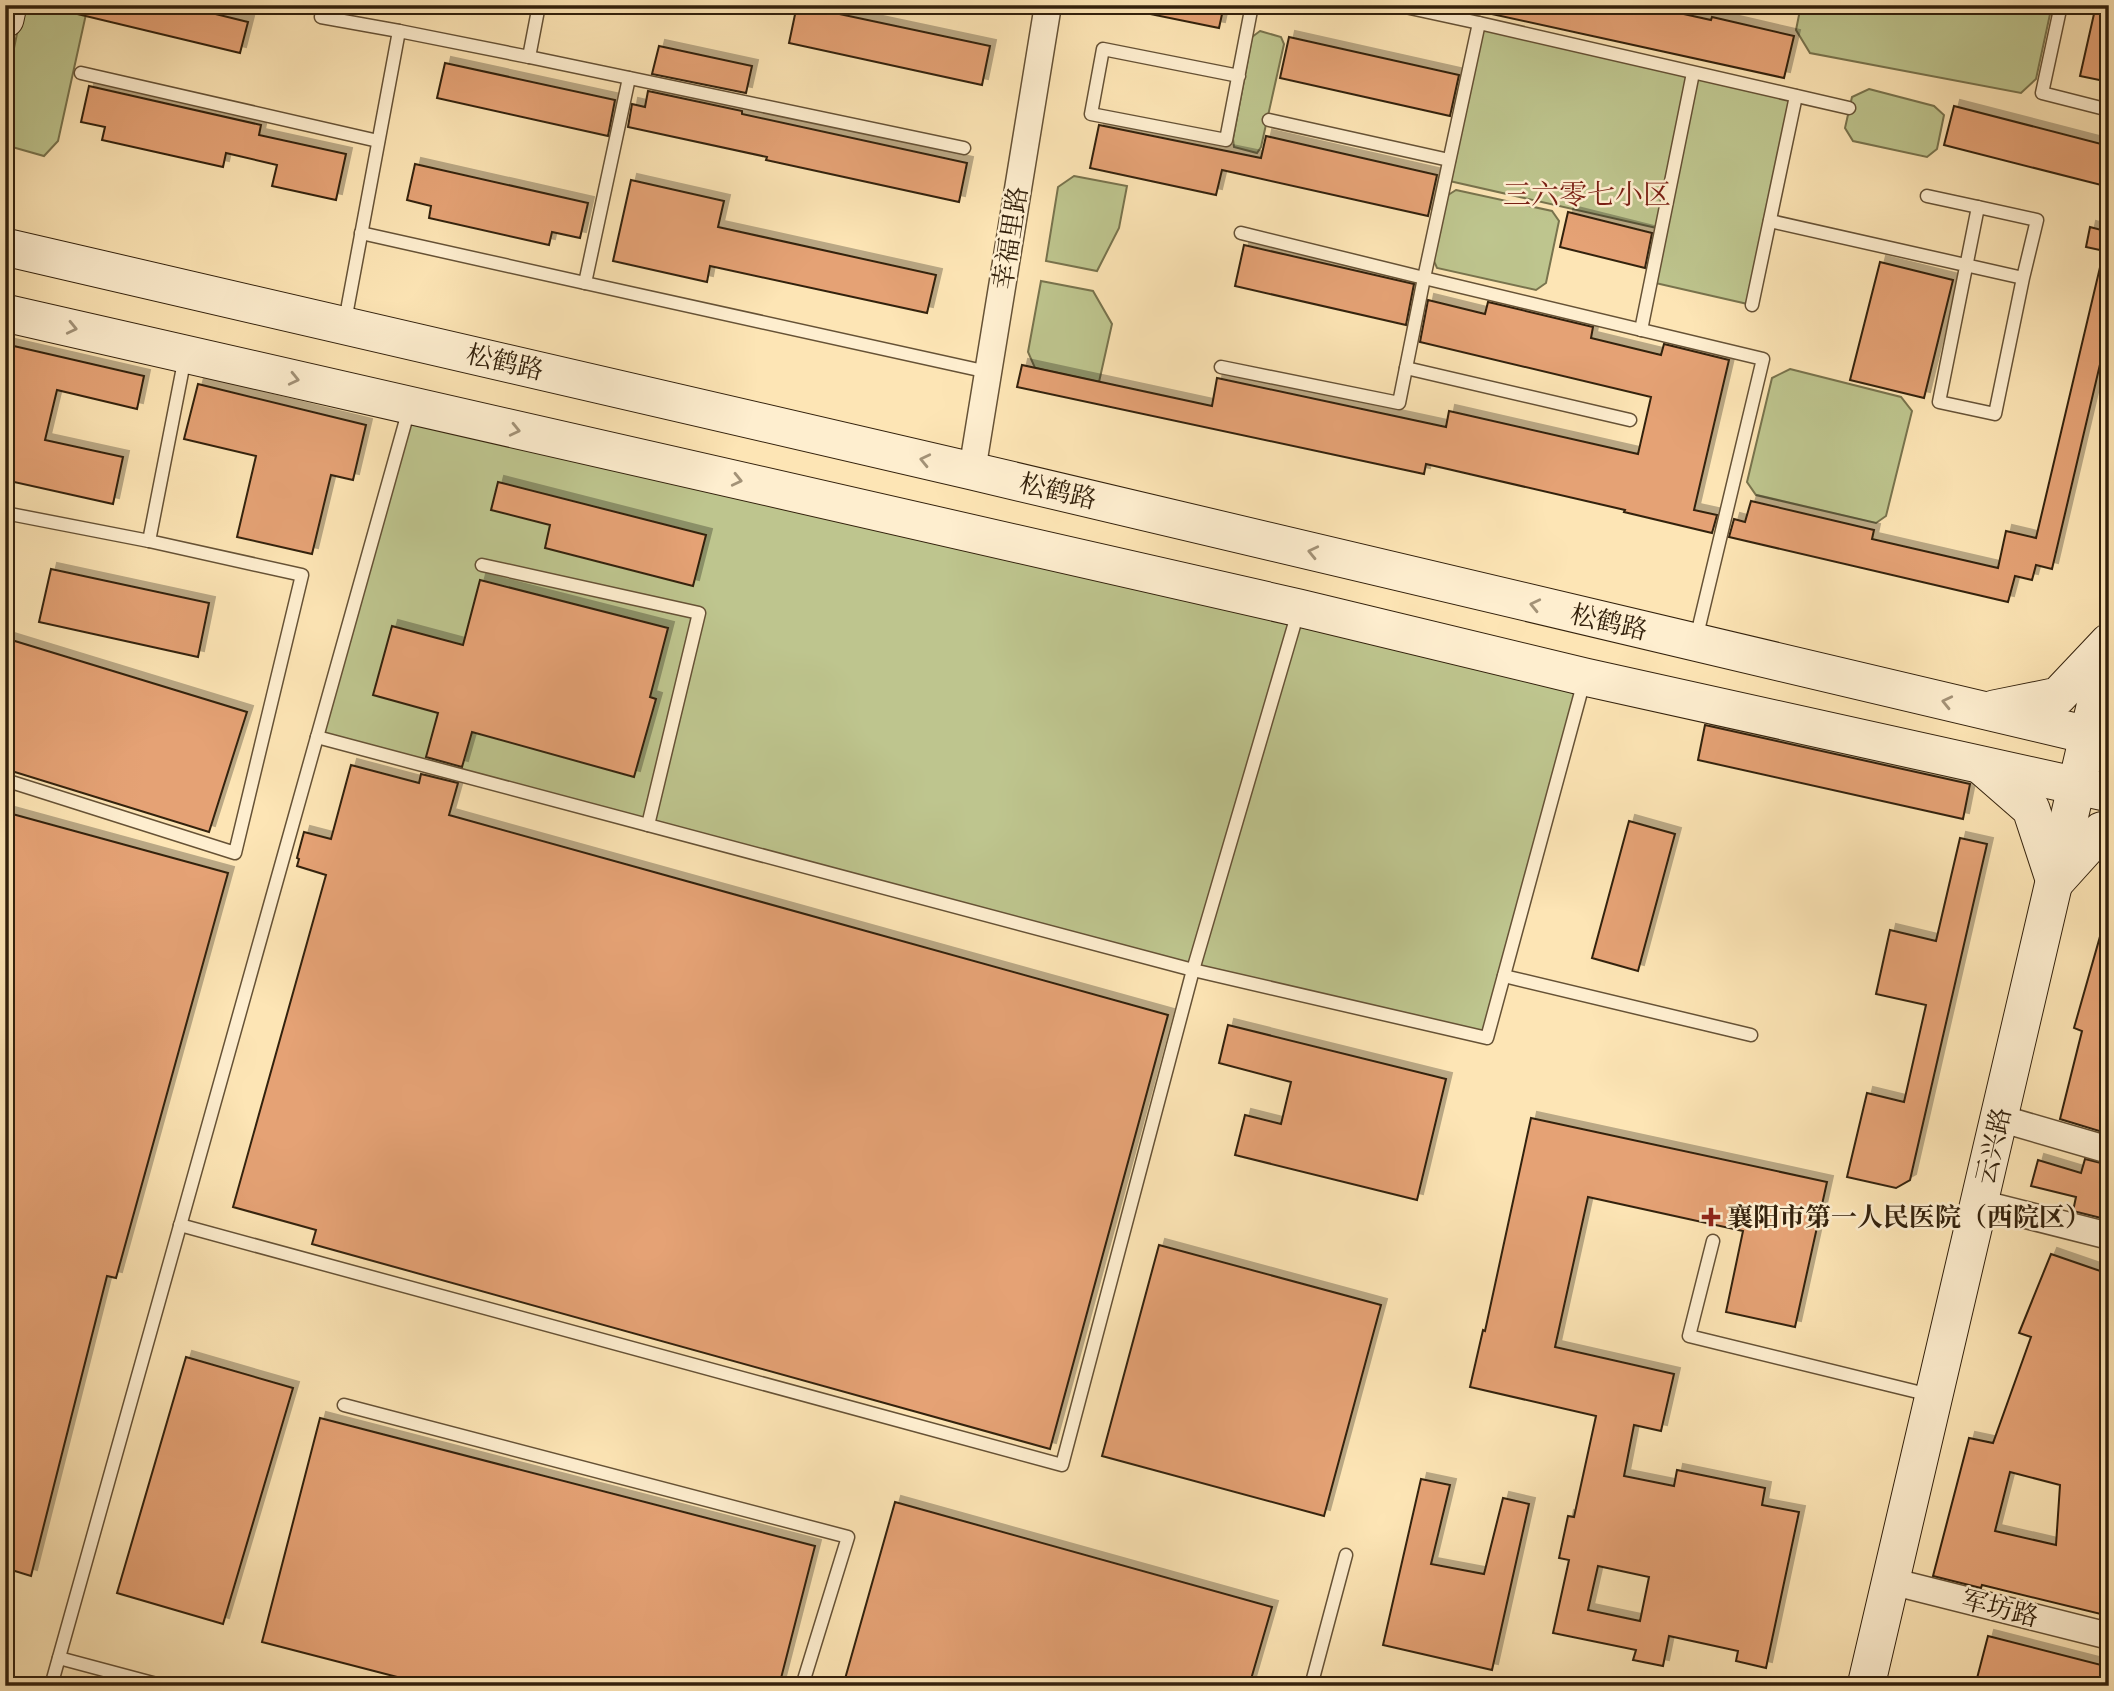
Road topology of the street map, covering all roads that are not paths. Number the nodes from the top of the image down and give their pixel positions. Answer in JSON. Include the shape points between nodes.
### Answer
{"nodes":[{"id":1,"x":8,"y":5,"type":"edge"},
{"id":2,"x":323,"y":5,"type":"edge"},
{"id":3,"x":539,"y":5,"type":"edge"},
{"id":4,"x":1048,"y":5,"type":"edge"},
{"id":5,"x":1252,"y":5,"type":"edge"},
{"id":6,"x":1396,"y":5,"type":"edge"},
{"id":7,"x":2061,"y":5,"type":"edge"},
{"id":8,"x":5,"y":19,"type":"edge"},
{"id":9,"x":1479,"y":23,"type":"junction"},
{"id":10,"x":399,"y":31,"type":"junction"},
{"id":11,"x":529,"y":57,"type":"junction"},
{"id":12,"x":81,"y":73,"type":"dead end"},
{"id":13,"x":1693,"y":73,"type":"junction"},
{"id":14,"x":1239,"y":76,"type":"junction"},
{"id":15,"x":629,"y":78,"type":"junction"},
{"id":16,"x":1796,"y":96,"type":"junction"},
{"id":17,"x":1849,"y":108,"type":"dead end"},
{"id":18,"x":2109,"y":110,"type":"edge"},
{"id":19,"x":1269,"y":120,"type":"dead end"},
{"id":20,"x":378,"y":141,"type":"junction"},
{"id":21,"x":964,"y":148,"type":"dead end"},
{"id":22,"x":1449,"y":160,"type":"junction"},
{"id":23,"x":1927,"y":195,"type":"dead end"},
{"id":24,"x":1978,"y":207,"type":"junction"},
{"id":25,"x":1770,"y":222,"type":"junction"},
{"id":26,"x":362,"y":233,"type":"junction"},
{"id":27,"x":1241,"y":233,"type":"dead end"},
{"id":28,"x":5,"y":247,"type":"edge"},
{"id":29,"x":1967,"y":265,"type":"junction"},
{"id":30,"x":1424,"y":278,"type":"junction"},
{"id":31,"x":2023,"y":278,"type":"junction"},
{"id":32,"x":585,"y":283,"type":"junction"},
{"id":33,"x":1752,"y":305,"type":"dead end"},
{"id":34,"x":5,"y":313,"type":"edge"},
{"id":35,"x":344,"y":325,"type":"junction"},
{"id":36,"x":1641,"y":330,"type":"junction"},
{"id":37,"x":185,"y":354,"type":"junction"},
{"id":38,"x":1221,"y":367,"type":"dead end"},
{"id":39,"x":1406,"y":368,"type":"junction"},
{"id":40,"x":988,"y":372,"type":"junction"},
{"id":41,"x":410,"y":405,"type":"junction"},
{"id":42,"x":1630,"y":420,"type":"dead end"},
{"id":43,"x":972,"y":471,"type":"junction"},
{"id":44,"x":5,"y":513,"type":"edge"},
{"id":45,"x":149,"y":541,"type":"junction"},
{"id":46,"x":482,"y":565,"type":"dead end"},
{"id":47,"x":1299,"y":608,"type":"junction"},
{"id":48,"x":1695,"y":643,"type":"junction"},
{"id":49,"x":2109,"y":644,"type":"edge"},
{"id":50,"x":1585,"y":677,"type":"junction"},
{"id":51,"x":1985,"y":711,"type":"junction"},
{"id":52,"x":317,"y":737,"type":"junction"},
{"id":53,"x":2099,"y":738,"type":"edge"},
{"id":54,"x":1979,"y":764,"type":"junction"},
{"id":55,"x":5,"y":780,"type":"edge"},
{"id":56,"x":2093,"y":790,"type":"edge"},
{"id":57,"x":648,"y":825,"type":"junction"},
{"id":58,"x":2109,"y":829,"type":"edge"},
{"id":59,"x":2055,"y":882,"type":"junction"},
{"id":60,"x":1194,"y":970,"type":"junction"},
{"id":61,"x":1504,"y":975,"type":"junction"},
{"id":62,"x":1751,"y":1035,"type":"dead end"},
{"id":63,"x":1999,"y":1118,"type":"junction"},
{"id":64,"x":2109,"y":1150,"type":"edge"},
{"id":65,"x":1979,"y":1203,"type":"junction"},
{"id":66,"x":180,"y":1225,"type":"junction"},
{"id":67,"x":2109,"y":1236,"type":"edge"},
{"id":68,"x":1713,"y":1241,"type":"dead end"},
{"id":69,"x":1934,"y":1396,"type":"junction"},
{"id":70,"x":345,"y":1405,"type":"dead end"},
{"id":71,"x":1346,"y":1555,"type":"dead end"},
{"id":72,"x":1890,"y":1581,"type":"junction"},
{"id":73,"x":2109,"y":1636,"type":"edge"},
{"id":74,"x":59,"y":1658,"type":"junction"},
{"id":75,"x":51,"y":1686,"type":"edge"},
{"id":76,"x":164,"y":1686,"type":"edge"},
{"id":77,"x":802,"y":1686,"type":"edge"},
{"id":78,"x":1311,"y":1686,"type":"edge"},
{"id":79,"x":1866,"y":1686,"type":"edge"}],
"edges":[{"from":1,"to":8,"type":"main road"},
{"from":2,"to":10,"type":"lane","via":[[321,16]]},
{"from":3,"to":11,"type":"lane"},
{"from":4,"to":40,"type":"street","name":"幸福里路"},
{"from":5,"to":14,"type":"lane"},
{"from":6,"to":9,"type":"lane"},
{"from":7,"to":18,"type":"lane","via":[[2042,93]]},
{"from":9,"to":13,"type":"lane"},
{"from":9,"to":22,"type":"lane"},
{"from":10,"to":11,"type":"lane"},
{"from":10,"to":20,"type":"lane"},
{"from":11,"to":15,"type":"lane"},
{"from":12,"to":20,"type":"lane"},
{"from":13,"to":16,"type":"lane"},
{"from":13,"to":36,"type":"lane"},
{"from":14,"to":14,"type":"lane","via":[[1226,141],[1091,114],[1103,49]]},
{"from":15,"to":21,"type":"lane"},
{"from":15,"to":32,"type":"lane"},
{"from":16,"to":17,"type":"lane"},
{"from":16,"to":25,"type":"lane"},
{"from":19,"to":22,"type":"lane"},
{"from":20,"to":26,"type":"lane"},
{"from":22,"to":30,"type":"lane"},
{"from":23,"to":24,"type":"lane"},
{"from":24,"to":29,"type":"lane"},
{"from":24,"to":31,"type":"lane","via":[[2037,220]]},
{"from":25,"to":29,"type":"lane"},
{"from":25,"to":33,"type":"lane"},
{"from":26,"to":32,"type":"lane"},
{"from":26,"to":35,"type":"lane"},
{"from":27,"to":30,"type":"lane"},
{"from":28,"to":35,"type":"main road","name":"松鹤路"},
{"from":29,"to":31,"type":"lane"},
{"from":29,"to":31,"type":"lane","via":[[1939,402],[1995,414]]},
{"from":30,"to":36,"type":"lane"},
{"from":30,"to":39,"type":"lane"},
{"from":32,"to":40,"type":"lane"},
{"from":34,"to":37,"type":"main road","one_way":true},
{"from":43,"to":35,"type":"main road","name":"松鹤路","one_way":true},
{"from":36,"to":48,"type":"lane","via":[[1763,359]]},
{"from":37,"to":41,"type":"main road","one_way":true},
{"from":37,"to":45,"type":"lane"},
{"from":38,"to":39,"type":"lane","via":[[1399,403]]},
{"from":39,"to":42,"type":"lane"},
{"from":40,"to":43,"type":"street","name":"幸福里路"},
{"from":41,"to":47,"type":"main road","one_way":true},
{"from":41,"to":52,"type":"lane"},
{"from":48,"to":43,"type":"main road","name":"松鹤路","one_way":true},
{"from":44,"to":45,"type":"lane"},
{"from":45,"to":55,"type":"lane","via":[[302,575],[235,853]]},
{"from":46,"to":57,"type":"lane","via":[[699,613]]},
{"from":47,"to":50,"type":"main road"},
{"from":47,"to":60,"type":"lane"},
{"from":51,"to":48,"type":"main road","name":"松鹤路","one_way":true},
{"from":49,"to":51,"type":"main road","via":[[2058,696]]},
{"from":49,"to":53,"type":"main road","name":"云兴路"},
{"from":50,"to":54,"type":"main road"},
{"from":50,"to":61,"type":"lane"},
{"from":51,"to":53,"type":"main road","name":"松鹤路"},
{"from":52,"to":57,"type":"lane"},
{"from":52,"to":66,"type":"lane"},
{"from":53,"to":56,"type":"main road","name":"云兴路"},
{"from":54,"to":56,"type":"main road"},
{"from":54,"to":59,"type":"main road","via":[[2031,809]]},
{"from":56,"to":59,"type":"main road","name":"云兴路"},
{"from":57,"to":60,"type":"lane"},
{"from":58,"to":59,"type":"main road","via":[[2101,831]]},
{"from":59,"to":63,"type":"main road","name":"云兴路"},
{"from":60,"to":61,"type":"lane","via":[[1487,1038]]},
{"from":60,"to":66,"type":"lane","via":[[1062,1465]]},
{"from":61,"to":62,"type":"lane"},
{"from":63,"to":64,"type":"street"},
{"from":63,"to":65,"type":"main road","name":"云兴路"},
{"from":65,"to":67,"type":"street"},
{"from":65,"to":69,"type":"main road","name":"云兴路"},
{"from":66,"to":74,"type":"lane"},
{"from":68,"to":69,"type":"lane","via":[[1689,1336]]},
{"from":69,"to":72,"type":"main road","name":"云兴路"},
{"from":70,"to":77,"type":"lane","via":[[848,1537]]},
{"from":71,"to":78,"type":"lane"},
{"from":72,"to":73,"type":"street","name":"军坊路"},
{"from":72,"to":79,"type":"main road","name":"云兴路"},
{"from":74,"to":75,"type":"lane"},
{"from":74,"to":76,"type":"lane"}]}
